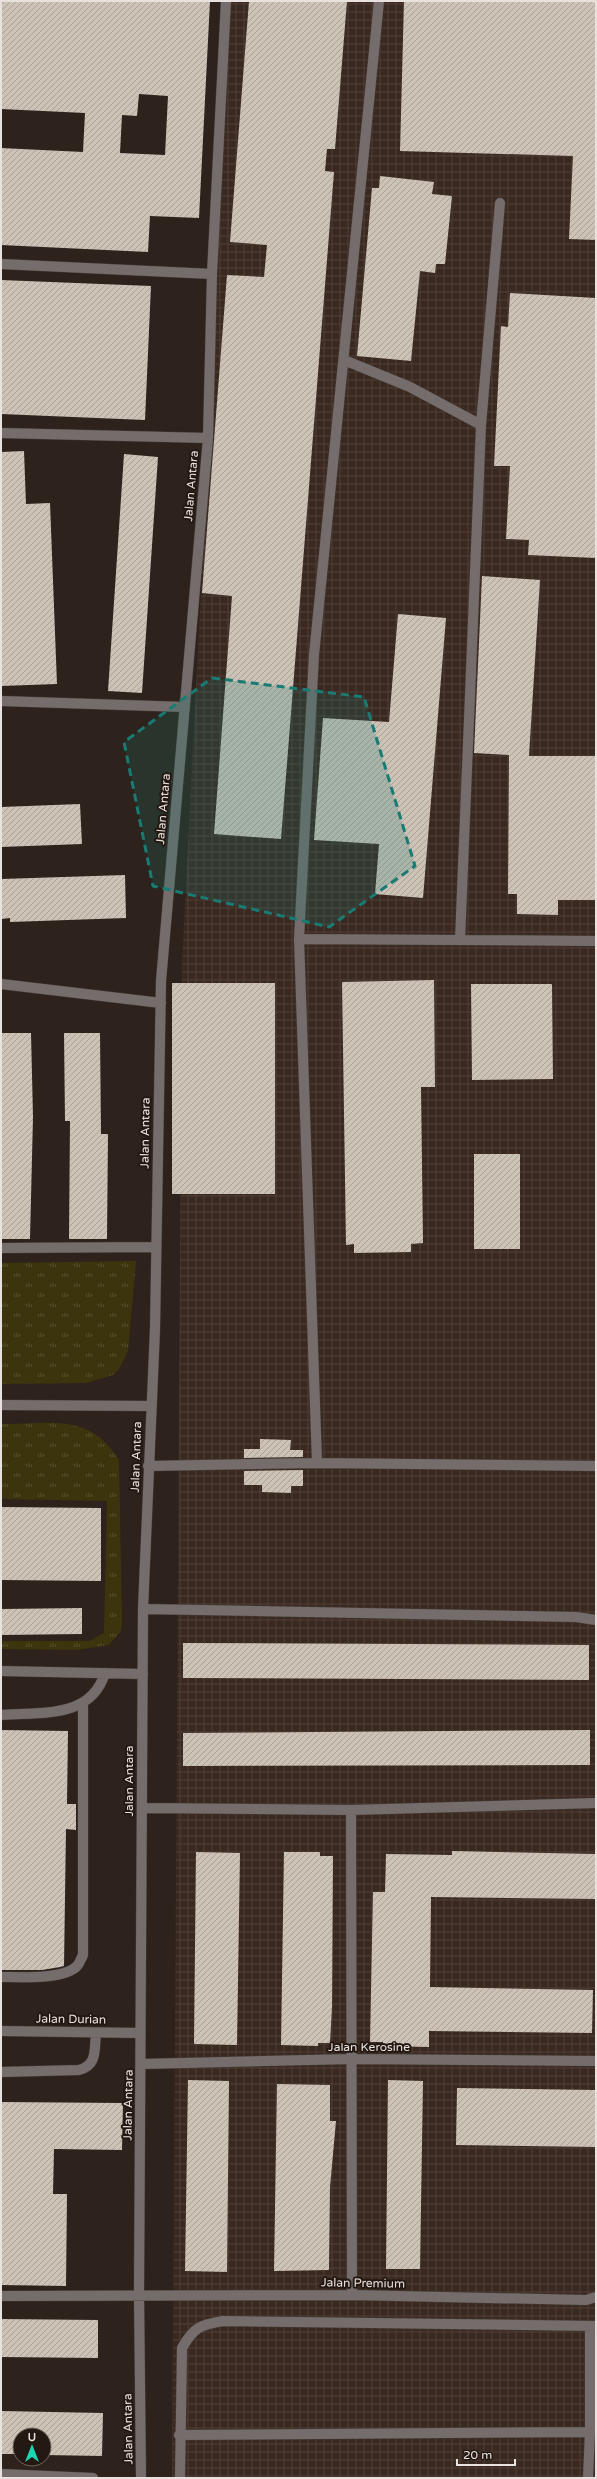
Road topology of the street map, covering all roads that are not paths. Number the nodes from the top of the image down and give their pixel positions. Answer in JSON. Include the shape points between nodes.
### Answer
{"nodes":[{"id":1,"x":226,"y":1,"type":"edge"},
{"id":2,"x":379,"y":1,"type":"edge"},
{"id":3,"x":500,"y":203,"type":"dead end"},
{"id":4,"x":1,"y":264,"type":"edge"},
{"id":5,"x":212,"y":274,"type":"junction"},
{"id":6,"x":344,"y":360,"type":"junction"},
{"id":7,"x":481,"y":425,"type":"junction"},
{"id":8,"x":1,"y":433,"type":"edge"},
{"id":9,"x":208,"y":438,"type":"junction"},
{"id":10,"x":1,"y":701,"type":"edge"},
{"id":11,"x":185,"y":707,"type":"junction"},
{"id":12,"x":299,"y":939,"type":"junction"},
{"id":13,"x":460,"y":940,"type":"junction"},
{"id":14,"x":596,"y":941,"type":"edge"},
{"id":15,"x":1,"y":984,"type":"edge"},
{"id":16,"x":161,"y":1003,"type":"junction"},
{"id":17,"x":156,"y":1247,"type":"junction"},
{"id":18,"x":1,"y":1248,"type":"edge"},
{"id":19,"x":1,"y":1405,"type":"edge"},
{"id":20,"x":151,"y":1406,"type":"junction"},
{"id":21,"x":317,"y":1463,"type":"junction"},
{"id":22,"x":148,"y":1466,"type":"junction"},
{"id":23,"x":596,"y":1466,"type":"edge"},
{"id":24,"x":143,"y":1609,"type":"junction"},
{"id":25,"x":596,"y":1620,"type":"edge"},
{"id":26,"x":1,"y":1671,"type":"edge"},
{"id":27,"x":105,"y":1673,"type":"junction"},
{"id":28,"x":143,"y":1674,"type":"junction"},
{"id":29,"x":83,"y":1703,"type":"junction"},
{"id":30,"x":1,"y":1715,"type":"edge"},
{"id":31,"x":596,"y":1803,"type":"edge"},
{"id":32,"x":142,"y":1808,"type":"junction"},
{"id":33,"x":351,"y":1810,"type":"junction"},
{"id":34,"x":1,"y":1977,"type":"edge"},
{"id":35,"x":1,"y":2031,"type":"edge"},
{"id":36,"x":96,"y":2032,"type":"junction"},
{"id":37,"x":140,"y":2033,"type":"junction"},
{"id":38,"x":351,"y":2059,"type":"junction"},
{"id":39,"x":596,"y":2061,"type":"edge"},
{"id":40,"x":142,"y":2064,"type":"junction"},
{"id":41,"x":1,"y":2072,"type":"edge"},
{"id":42,"x":139,"y":2294,"type":"junction"},
{"id":43,"x":352,"y":2295,"type":"junction"},
{"id":44,"x":1,"y":2296,"type":"edge"},
{"id":45,"x":591,"y":2298,"type":"edge"},
{"id":46,"x":593,"y":2326,"type":"edge"},
{"id":47,"x":590,"y":2432,"type":"junction"},
{"id":48,"x":179,"y":2435,"type":"junction"},
{"id":49,"x":1,"y":2474,"type":"edge"},
{"id":50,"x":94,"y":2478,"type":"edge"},
{"id":51,"x":141,"y":2478,"type":"edge"},
{"id":52,"x":180,"y":2478,"type":"edge"},
{"id":53,"x":588,"y":2478,"type":"edge"}],
"edges":[{"from":1,"to":5,"type":"street","name":"Jalan Antara"},
{"from":2,"to":6,"type":"street"},
{"from":3,"to":7,"type":"street"},
{"from":4,"to":5,"type":"street"},
{"from":5,"to":9,"type":"street","name":"Jalan Antara"},
{"from":6,"to":7,"type":"street","via":[[410,387]]},
{"from":6,"to":12,"type":"street","via":[[314,655]]},
{"from":7,"to":13,"type":"street"},
{"from":8,"to":9,"type":"street"},
{"from":9,"to":11,"type":"street","name":"Jalan Antara"},
{"from":10,"to":11,"type":"street"},
{"from":11,"to":16,"type":"street","name":"Jalan Antara"},
{"from":12,"to":13,"type":"street"},
{"from":12,"to":21,"type":"street"},
{"from":13,"to":14,"type":"street"},
{"from":15,"to":16,"type":"street"},
{"from":16,"to":17,"type":"street","name":"Jalan Antara"},
{"from":17,"to":18,"type":"street"},
{"from":17,"to":20,"type":"street","name":"Jalan Antara"},
{"from":19,"to":20,"type":"street"},
{"from":20,"to":22,"type":"street","name":"Jalan Antara"},
{"from":21,"to":22,"type":"street"},
{"from":21,"to":23,"type":"street"},
{"from":22,"to":24,"type":"street","name":"Jalan Antara"},
{"from":24,"to":25,"type":"street","via":[[576,1617]]},
{"from":24,"to":28,"type":"street","name":"Jalan Antara"},
{"from":26,"to":27,"type":"street"},
{"from":27,"to":28,"type":"street"},
{"from":27,"to":29,"type":"street","via":[[101,1688],[91,1699]]},
{"from":28,"to":32,"type":"street","name":"Jalan Antara"},
{"from":29,"to":30,"type":"street","via":[[61,1711]]},
{"from":29,"to":34,"type":"street","via":[[83,1955],[77,1966],[67,1973]]},
{"from":31,"to":33,"type":"street"},
{"from":32,"to":33,"type":"street"},
{"from":32,"to":37,"type":"street","name":"Jalan Antara"},
{"from":33,"to":38,"type":"street"},
{"from":35,"to":36,"type":"street","name":"Jalan Durian"},
{"from":36,"to":37,"type":"street","name":"Jalan Durian"},
{"from":36,"to":41,"type":"street","via":[[93,2060],[88,2068]]},
{"from":37,"to":40,"type":"street","name":"Jalan Antara"},
{"from":38,"to":39,"type":"street","name":"Jalan Kerosine"},
{"from":38,"to":40,"type":"street","name":"Jalan Kerosine"},
{"from":38,"to":43,"type":"street"},
{"from":40,"to":42,"type":"street","name":"Jalan Antara"},
{"from":42,"to":43,"type":"street","name":"Jalan Premium"},
{"from":42,"to":44,"type":"street","name":"Jalan Premium"},
{"from":42,"to":51,"type":"street","name":"Jalan Antara"},
{"from":43,"to":45,"type":"street","name":"Jalan Premium"},
{"from":46,"to":47,"type":"street"},
{"from":46,"to":48,"type":"street","via":[[223,2321],[202,2324],[190,2332],[182,2348]]},
{"from":47,"to":48,"type":"street"},
{"from":47,"to":53,"type":"street"},
{"from":48,"to":52,"type":"street"},
{"from":49,"to":50,"type":"street"}]}
